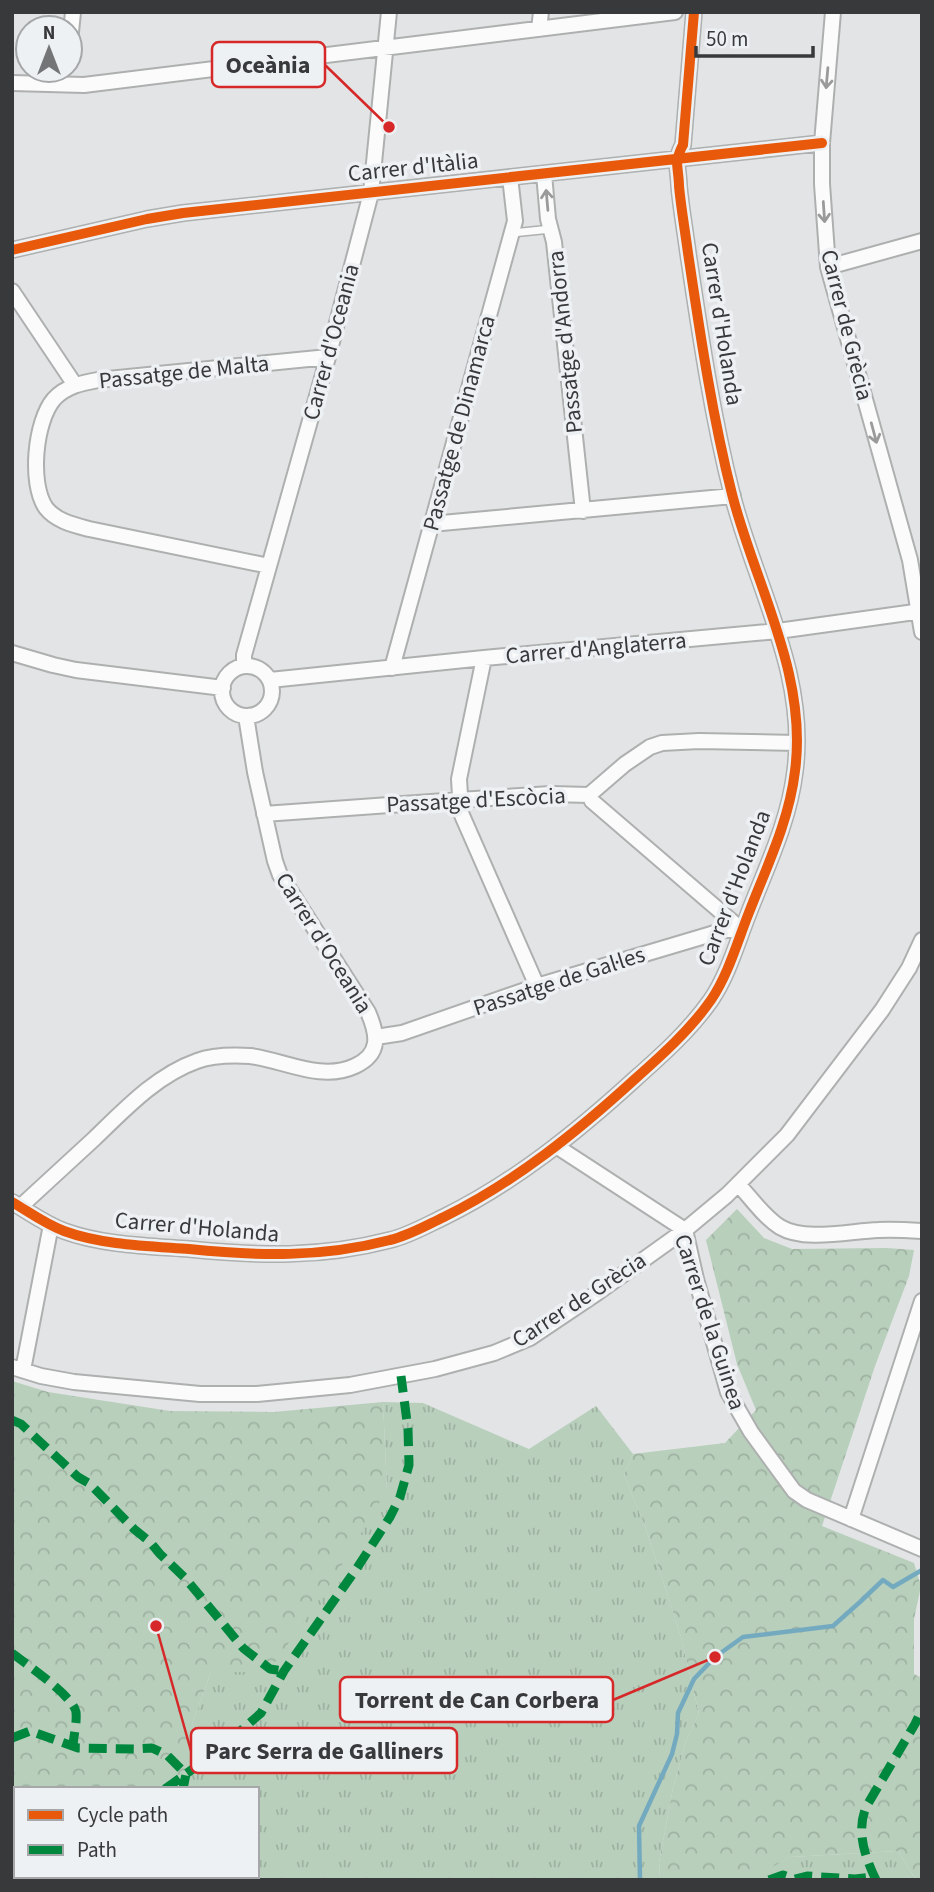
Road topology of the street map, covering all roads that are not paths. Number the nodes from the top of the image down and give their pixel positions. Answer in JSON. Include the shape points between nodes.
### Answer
{"nodes":[{"id":1,"x":389,"y":12,"type":"edge"},
{"id":2,"x":541,"y":12,"type":"edge"},
{"id":3,"x":675,"y":12,"type":"edge"},
{"id":4,"x":694,"y":12,"type":"edge"},
{"id":5,"x":833,"y":12,"type":"edge"},
{"id":6,"x":539,"y":29,"type":"junction"},
{"id":7,"x":385,"y":47,"type":"junction"},
{"id":8,"x":12,"y":83,"type":"edge"},
{"id":9,"x":66,"y":85,"type":"joint"},
{"id":10,"x":822,"y":143,"type":"junction"},
{"id":11,"x":677,"y":159,"type":"junction"},
{"id":12,"x":544,"y":174,"type":"junction"},
{"id":13,"x":510,"y":177,"type":"junction"},
{"id":14,"x":371,"y":193,"type":"junction"},
{"id":15,"x":551,"y":229,"type":"junction"},
{"id":16,"x":512,"y":233,"type":"junction"},
{"id":17,"x":922,"y":241,"type":"edge"},
{"id":18,"x":12,"y":250,"type":"edge"},
{"id":19,"x":828,"y":267,"type":"junction"},
{"id":20,"x":12,"y":291,"type":"edge"},
{"id":21,"x":328,"y":357,"type":"junction"},
{"id":22,"x":75,"y":385,"type":"junction"},
{"id":23,"x":733,"y":496,"type":"junction"},
{"id":24,"x":583,"y":511,"type":"junction"},
{"id":25,"x":431,"y":524,"type":"junction"},
{"id":26,"x":269,"y":566,"type":"junction"},
{"id":27,"x":920,"y":611,"type":"edge"},
{"id":28,"x":778,"y":631,"type":"junction"},
{"id":29,"x":922,"y":632,"type":"edge"},
{"id":30,"x":12,"y":653,"type":"edge"},
{"id":31,"x":484,"y":658,"type":"junction"},
{"id":32,"x":244,"y":666,"type":"junction"},
{"id":33,"x":391,"y":668,"type":"junction"},
{"id":34,"x":270,"y":680,"type":"junction"},
{"id":35,"x":223,"y":688,"type":"junction"},
{"id":36,"x":246,"y":716,"type":"junction"},
{"id":37,"x":797,"y":743,"type":"junction"},
{"id":38,"x":589,"y":795,"type":"junction"},
{"id":39,"x":459,"y":800,"type":"junction"},
{"id":40,"x":264,"y":814,"type":"junction"},
{"id":41,"x":742,"y":930,"type":"junction"},
{"id":42,"x":922,"y":940,"type":"edge"},
{"id":43,"x":537,"y":986,"type":"junction"},
{"id":44,"x":376,"y":1037,"type":"junction"},
{"id":45,"x":556,"y":1146,"type":"junction"},
{"id":46,"x":738,"y":1184,"type":"junction"},
{"id":47,"x":16,"y":1204,"type":"edge"},
{"id":48,"x":51,"y":1225,"type":"junction"},
{"id":49,"x":685,"y":1230,"type":"junction"},
{"id":50,"x":922,"y":1231,"type":"edge"},
{"id":51,"x":922,"y":1301,"type":"edge"},
{"id":52,"x":17,"y":1368,"type":"edge"},
{"id":53,"x":851,"y":1519,"type":"junction"},
{"id":54,"x":922,"y":1549,"type":"edge"}],
"edges":[{"from":1,"to":7,"type":"street","name":"Carrer d'Oceania"},
{"from":2,"to":6,"type":"street"},
{"from":3,"to":6,"type":"street"},
{"from":4,"to":11,"type":"street","name":"Carrer d'Holanda","via":[[683,145]]},
{"from":5,"to":10,"type":"street","name":"Carrer de Grècia","one_way":true},
{"from":6,"to":7,"type":"street"},
{"from":7,"to":9,"type":"street"},
{"from":7,"to":14,"type":"street","name":"Carrer d'Oceania"},
{"from":8,"to":9,"type":"street"},
{"from":10,"to":11,"type":"street","name":"Carrer d'Itàlia"},
{"from":10,"to":19,"type":"street","name":"Carrer de Grècia","one_way":true},
{"from":11,"to":12,"type":"street","name":"Carrer d'Itàlia"},
{"from":11,"to":23,"type":"street","name":"Carrer d'Holanda","via":[[698,321]]},
{"from":12,"to":13,"type":"street","name":"Carrer d'Itàlia"},
{"from":15,"to":12,"type":"street","name":"Passatge d'Andorra","one_way":true},
{"from":13,"to":14,"type":"street","name":"Carrer d'Itàlia"},
{"from":13,"to":16,"type":"street","name":"Passatge de Dinamarca"},
{"from":14,"to":18,"type":"street","name":"Carrer d'Itàlia","via":[[183,213]]},
{"from":14,"to":21,"type":"street","name":"Carrer d'Oceania"},
{"from":15,"to":16,"type":"lane"},
{"from":15,"to":24,"type":"street","name":"Passatge d'Andorra"},
{"from":16,"to":25,"type":"street","name":"Passatge de Dinamarca"},
{"from":17,"to":19,"type":"street"},
{"from":19,"to":27,"type":"street","name":"Carrer de Grècia","one_way":true,"via":[[910,560]]},
{"from":20,"to":22,"type":"street"},
{"from":21,"to":22,"type":"street","name":"Passatge de Malta"},
{"from":21,"to":26,"type":"street","name":"Carrer d'Oceania"},
{"from":22,"to":26,"type":"street","name":"Passatge de Malta","via":[[53,400],[40,432],[37,476],[46,508],[68,523],[89,529]]},
{"from":23,"to":24,"type":"street"},
{"from":23,"to":28,"type":"street","name":"Carrer d'Holanda"},
{"from":24,"to":25,"type":"street"},
{"from":25,"to":33,"type":"street","name":"Passatge de Dinamarca"},
{"from":26,"to":32,"type":"street","name":"Carrer d'Oceania"},
{"from":27,"to":28,"type":"street","name":"Carrer d'Anglaterra"},
{"from":27,"to":29,"type":"street","name":"Carrer de Grècia"},
{"from":28,"to":31,"type":"street","name":"Carrer d'Anglaterra"},
{"from":28,"to":37,"type":"street","name":"Carrer d'Holanda"},
{"from":30,"to":35,"type":"street","via":[[76,670]]},
{"from":31,"to":33,"type":"street","name":"Carrer d'Anglaterra"},
{"from":31,"to":39,"type":"street","via":[[459,779]]},
{"from":32,"to":34,"type":"street","via":[[260,669]]},
{"from":32,"to":35,"type":"street","via":[[230,673]]},
{"from":33,"to":34,"type":"street","name":"Carrer d'Anglaterra"},
{"from":34,"to":36,"type":"street","via":[[273,690],[265,709]]},
{"from":35,"to":36,"type":"street","via":[[226,704]]},
{"from":36,"to":40,"type":"street","name":"Carrer d'Oceania"},
{"from":37,"to":38,"type":"street","name":"Passatge d'Escòcia","via":[[662,743],[631,759]]},
{"from":37,"to":41,"type":"street","name":"Carrer d'Holanda","via":[[784,823]]},
{"from":38,"to":39,"type":"street","name":"Passatge d'Escòcia"},
{"from":38,"to":41,"type":"street"},
{"from":39,"to":40,"type":"street","name":"Passatge d'Escòcia"},
{"from":39,"to":43,"type":"street"},
{"from":40,"to":44,"type":"street","name":"Carrer d'Oceania","via":[[280,875],[359,996]]},
{"from":41,"to":43,"type":"street","name":"Passatge de Gal·les","via":[[724,930]]},
{"from":41,"to":45,"type":"street","name":"Carrer d'Holanda","via":[[712,998],[684,1033]]},
{"from":42,"to":46,"type":"street","name":"Carrer de Grècia","via":[[874,1020],[787,1135]]},
{"from":43,"to":44,"type":"street","name":"Passatge de Gal·les","via":[[402,1033]]},
{"from":44,"to":47,"type":"street","name":"Carrer d'Oceania","via":[[375,1049],[367,1058],[343,1070],[313,1071],[250,1056],[216,1057],[185,1066],[139,1097]]},
{"from":45,"to":48,"type":"street","name":"Carrer d'Holanda","via":[[468,1205],[395,1239],[362,1247],[247,1255],[101,1240]]},
{"from":45,"to":49,"type":"street","name":"Carrer de la Guinea"},
{"from":46,"to":49,"type":"street","name":"Carrer de Grècia"},
{"from":46,"to":50,"type":"street","via":[[769,1219],[803,1234]]},
{"from":47,"to":48,"type":"street","name":"Carrer d'Holanda"},
{"from":48,"to":52,"type":"street"},
{"from":49,"to":52,"type":"street","name":"Carrer de Grècia","via":[[530,1338],[435,1369],[350,1385],[200,1394],[74,1382]]},
{"from":49,"to":53,"type":"street","name":"Carrer de la Guinea","via":[[728,1392],[738,1411],[794,1491]]},
{"from":51,"to":53,"type":"street"},
{"from":53,"to":54,"type":"street","name":"Carrer de la Guinea"}]}
